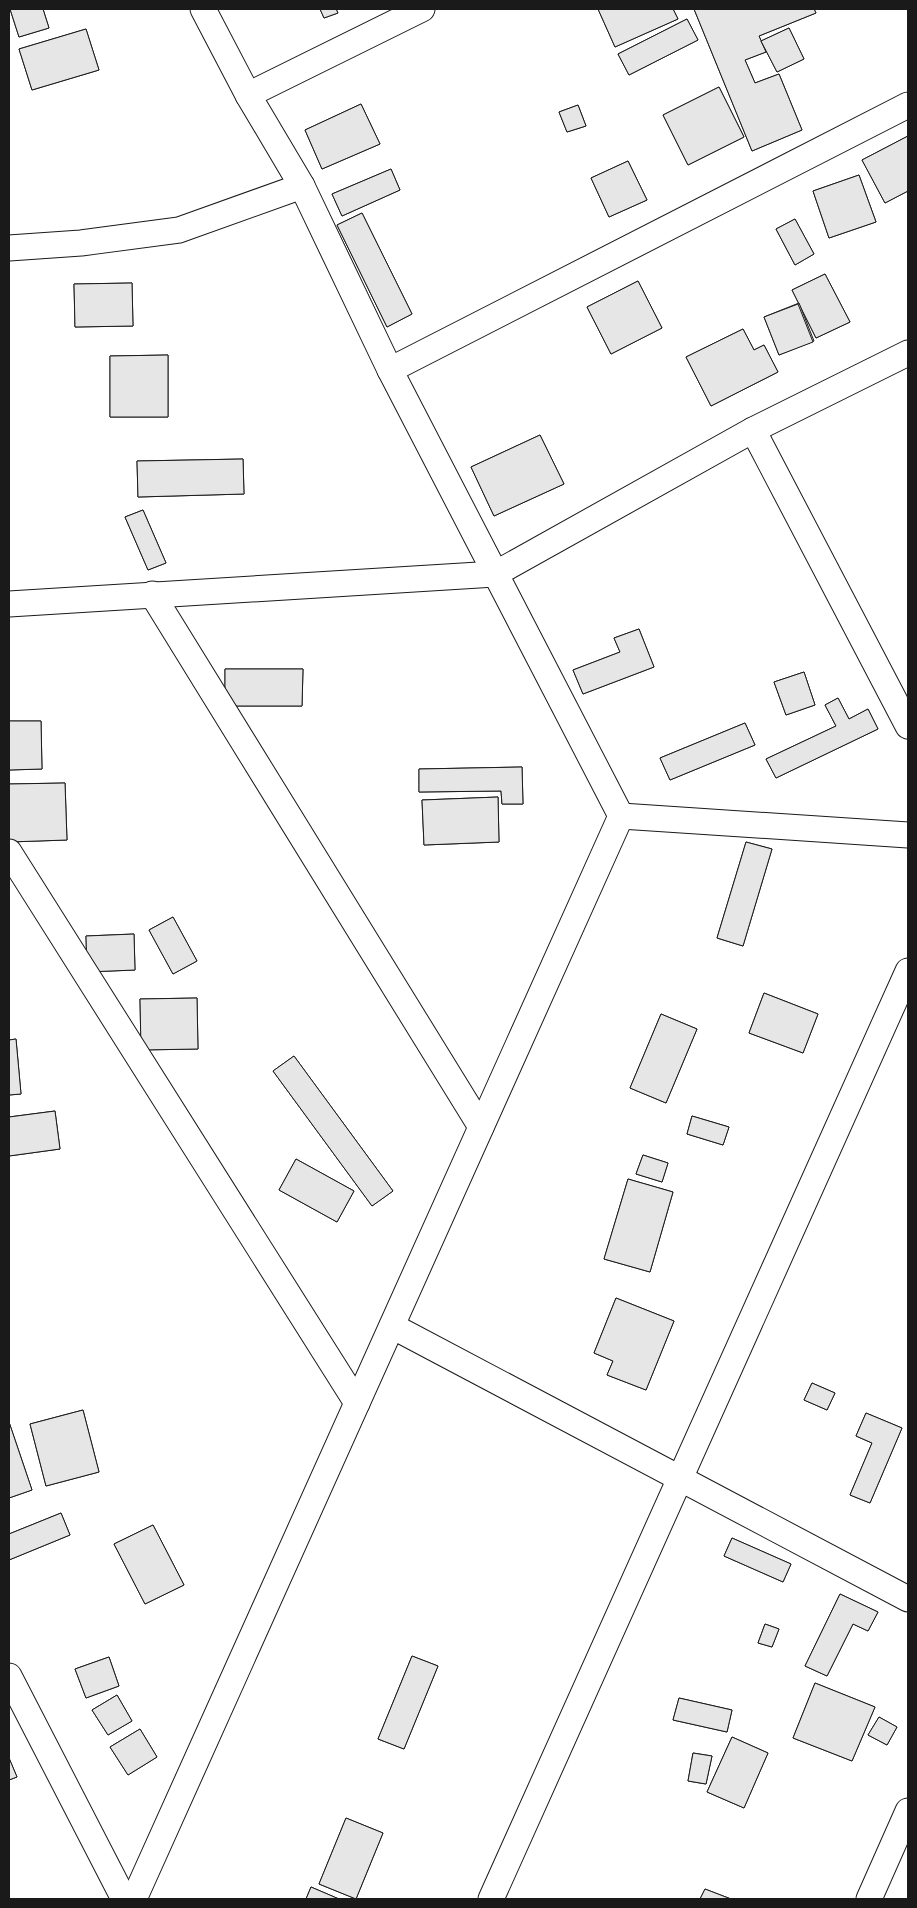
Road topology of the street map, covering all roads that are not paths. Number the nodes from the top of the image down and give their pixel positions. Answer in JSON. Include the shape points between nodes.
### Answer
{"nodes":[{"id":1,"x":203,"y":9,"type":"edge"},
{"id":2,"x":422,"y":9,"type":"edge"},
{"id":3,"x":248,"y":95,"type":"junction"},
{"id":4,"x":908,"y":105,"type":"edge"},
{"id":5,"x":302,"y":186,"type":"junction"},
{"id":6,"x":9,"y":248,"type":"edge"},
{"id":7,"x":908,"y":353,"type":"edge"},
{"id":8,"x":390,"y":370,"type":"junction"},
{"id":9,"x":753,"y":430,"type":"junction"},
{"id":10,"x":495,"y":574,"type":"junction"},
{"id":11,"x":152,"y":594,"type":"junction"},
{"id":12,"x":9,"y":604,"type":"edge"},
{"id":13,"x":908,"y":726,"type":"edge"},
{"id":14,"x":621,"y":816,"type":"junction"},
{"id":15,"x":908,"y":835,"type":"edge"},
{"id":16,"x":9,"y":852,"type":"edge"},
{"id":17,"x":908,"y":971,"type":"edge"},
{"id":18,"x":481,"y":1127,"type":"junction"},
{"id":19,"x":392,"y":1326,"type":"junction"},
{"id":20,"x":357,"y":1403,"type":"junction"},
{"id":21,"x":680,"y":1478,"type":"junction"},
{"id":22,"x":908,"y":1599,"type":"edge"},
{"id":23,"x":9,"y":1676,"type":"edge"},
{"id":24,"x":908,"y":1811,"type":"edge"},
{"id":25,"x":124,"y":1899,"type":"edge"},
{"id":26,"x":134,"y":1899,"type":"edge"},
{"id":27,"x":491,"y":1899,"type":"edge"},
{"id":28,"x":869,"y":1899,"type":"edge"}],
"edges":[{"from":1,"to":3,"type":"street"},
{"from":2,"to":3,"type":"street"},
{"from":3,"to":5,"type":"street"},
{"from":4,"to":8,"type":"street"},
{"from":5,"to":6,"type":"street","via":[[179,230],[81,243]]},
{"from":5,"to":8,"type":"street"},
{"from":7,"to":9,"type":"street"},
{"from":8,"to":10,"type":"street"},
{"from":9,"to":10,"type":"street"},
{"from":9,"to":13,"type":"street"},
{"from":10,"to":11,"type":"street"},
{"from":10,"to":14,"type":"street"},
{"from":11,"to":12,"type":"street"},
{"from":11,"to":18,"type":"street"},
{"from":14,"to":15,"type":"street"},
{"from":14,"to":18,"type":"street"},
{"from":16,"to":20,"type":"street"},
{"from":17,"to":21,"type":"street"},
{"from":18,"to":19,"type":"street"},
{"from":19,"to":20,"type":"street"},
{"from":19,"to":21,"type":"street"},
{"from":20,"to":26,"type":"street"},
{"from":21,"to":22,"type":"street"},
{"from":21,"to":27,"type":"street"},
{"from":23,"to":25,"type":"street"},
{"from":24,"to":28,"type":"street"}]}
